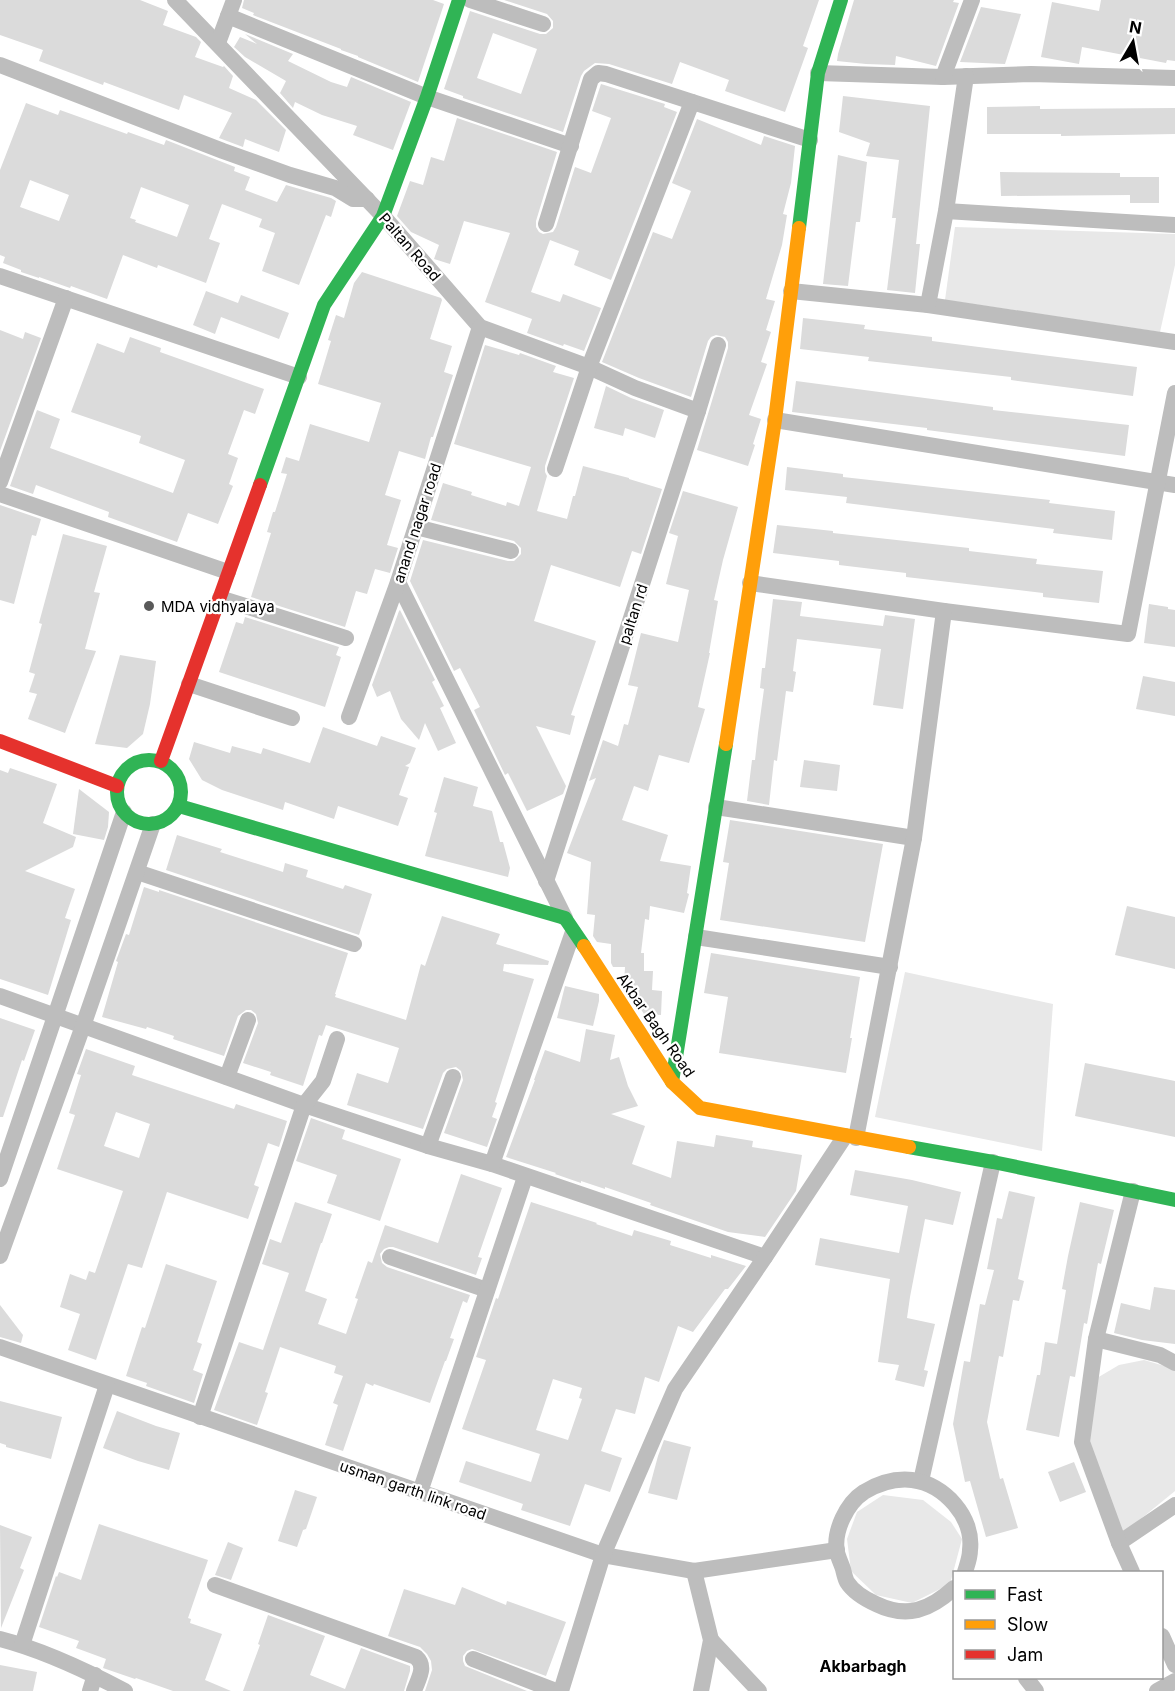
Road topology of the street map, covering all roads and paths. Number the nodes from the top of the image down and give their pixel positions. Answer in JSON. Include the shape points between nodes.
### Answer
{"nodes":[{"id":1,"x":175,"y":0,"type":"edge"},
{"id":2,"x":459,"y":0,"type":"edge"},
{"id":3,"x":470,"y":0,"type":"edge"},
{"id":4,"x":841,"y":0,"type":"edge"},
{"id":5,"x":972,"y":0,"type":"edge"},
{"id":6,"x":231,"y":8,"type":"edge"},
{"id":7,"x":543,"y":24,"type":"dead end"},
{"id":8,"x":218,"y":43,"type":"junction"},
{"id":9,"x":0,"y":65,"type":"edge"},
{"id":10,"x":818,"y":73,"type":"junction"},
{"id":11,"x":966,"y":76,"type":"junction"},
{"id":12,"x":943,"y":77,"type":"junction"},
{"id":13,"x":1175,"y":78,"type":"edge"},
{"id":14,"x":427,"y":97,"type":"junction"},
{"id":15,"x":692,"y":102,"type":"junction"},
{"id":16,"x":810,"y":140,"type":"junction"},
{"id":17,"x":571,"y":146,"type":"junction"},
{"id":18,"x":367,"y":199,"type":"junction"},
{"id":19,"x":946,"y":212,"type":"junction"},
{"id":20,"x":383,"y":216,"type":"junction"},
{"id":21,"x":546,"y":224,"type":"dead end"},
{"id":22,"x":1175,"y":225,"type":"edge"},
{"id":23,"x":0,"y":276,"type":"edge"},
{"id":24,"x":791,"y":291,"type":"junction"},
{"id":25,"x":66,"y":298,"type":"junction"},
{"id":26,"x":928,"y":305,"type":"junction"},
{"id":27,"x":480,"y":327,"type":"junction"},
{"id":28,"x":1175,"y":342,"type":"edge"},
{"id":29,"x":718,"y":345,"type":"dead end"},
{"id":30,"x":589,"y":368,"type":"junction"},
{"id":31,"x":299,"y":377,"type":"junction"},
{"id":32,"x":1175,"y":393,"type":"edge"},
{"id":33,"x":698,"y":411,"type":"junction"},
{"id":34,"x":775,"y":420,"type":"junction"},
{"id":35,"x":555,"y":470,"type":"dead end"},
{"id":36,"x":0,"y":482,"type":"edge"},
{"id":37,"x":1158,"y":482,"type":"junction"},
{"id":38,"x":1175,"y":485,"type":"edge"},
{"id":39,"x":0,"y":494,"type":"edge"},
{"id":40,"x":416,"y":527,"type":"junction"},
{"id":41,"x":511,"y":551,"type":"dead end"},
{"id":42,"x":228,"y":572,"type":"junction"},
{"id":43,"x":398,"y":582,"type":"junction"},
{"id":44,"x":750,"y":583,"type":"junction"},
{"id":45,"x":220,"y":597,"type":"junction"},
{"id":46,"x":944,"y":611,"type":"junction"},
{"id":47,"x":346,"y":638,"type":"dead end"},
{"id":48,"x":189,"y":684,"type":"junction"},
{"id":49,"x":349,"y":717,"type":"dead end"},
{"id":50,"x":292,"y":718,"type":"dead end"},
{"id":51,"x":0,"y":741,"type":"edge"},
{"id":52,"x":162,"y":761,"type":"junction"},
{"id":53,"x":117,"y":786,"type":"junction"},
{"id":54,"x":179,"y":806,"type":"junction"},
{"id":55,"x":716,"y":807,"type":"junction"},
{"id":56,"x":124,"y":812,"type":"junction"},
{"id":57,"x":153,"y":824,"type":"junction"},
{"id":58,"x":914,"y":838,"type":"junction"},
{"id":59,"x":137,"y":872,"type":"junction"},
{"id":60,"x":546,"y":881,"type":"junction"},
{"id":61,"x":569,"y":925,"type":"junction"},
{"id":62,"x":696,"y":937,"type":"junction"},
{"id":63,"x":354,"y":944,"type":"dead end"},
{"id":64,"x":890,"y":967,"type":"junction"},
{"id":65,"x":0,"y":996,"type":"edge"},
{"id":66,"x":56,"y":1016,"type":"junction"},
{"id":67,"x":248,"y":1020,"type":"dead end"},
{"id":68,"x":83,"y":1026,"type":"junction"},
{"id":69,"x":337,"y":1039,"type":"dead end"},
{"id":70,"x":227,"y":1077,"type":"junction"},
{"id":71,"x":453,"y":1077,"type":"dead end"},
{"id":72,"x":672,"y":1082,"type":"junction"},
{"id":73,"x":304,"y":1105,"type":"junction"},
{"id":74,"x":851,"y":1137,"type":"junction"},
{"id":75,"x":428,"y":1146,"type":"junction"},
{"id":76,"x":993,"y":1162,"type":"junction"},
{"id":77,"x":492,"y":1164,"type":"junction"},
{"id":78,"x":525,"y":1177,"type":"junction"},
{"id":79,"x":0,"y":1179,"type":"edge"},
{"id":80,"x":1132,"y":1191,"type":"junction"},
{"id":81,"x":1175,"y":1200,"type":"edge"},
{"id":82,"x":0,"y":1256,"type":"edge"},
{"id":83,"x":390,"y":1257,"type":"dead end"},
{"id":84,"x":765,"y":1257,"type":"junction"},
{"id":85,"x":488,"y":1290,"type":"junction"},
{"id":86,"x":1096,"y":1339,"type":"junction"},
{"id":87,"x":0,"y":1347,"type":"edge"},
{"id":88,"x":1175,"y":1363,"type":"edge"},
{"id":89,"x":107,"y":1385,"type":"junction"},
{"id":90,"x":200,"y":1417,"type":"junction"},
{"id":91,"x":921,"y":1481,"type":"junction"},
{"id":92,"x":420,"y":1492,"type":"junction"},
{"id":93,"x":1175,"y":1505,"type":"edge"},
{"id":94,"x":1119,"y":1543,"type":"junction"},
{"id":95,"x":837,"y":1550,"type":"junction"},
{"id":96,"x":603,"y":1555,"type":"junction"},
{"id":97,"x":694,"y":1571,"type":"junction"},
{"id":98,"x":965,"y":1571,"type":"edge"},
{"id":99,"x":1132,"y":1571,"type":"edge"},
{"id":100,"x":215,"y":1585,"type":"dead end"},
{"id":101,"x":953,"y":1589,"type":"edge"},
{"id":102,"x":0,"y":1639,"type":"edge"},
{"id":103,"x":711,"y":1640,"type":"junction"},
{"id":104,"x":1163,"y":1640,"type":"edge"},
{"id":105,"x":22,"y":1645,"type":"junction"},
{"id":106,"x":473,"y":1659,"type":"dead end"},
{"id":107,"x":1175,"y":1665,"type":"edge"},
{"id":108,"x":1175,"y":1681,"type":"edge"},
{"id":109,"x":93,"y":1683,"type":"edge"},
{"id":110,"x":125,"y":1691,"type":"edge"},
{"id":111,"x":414,"y":1691,"type":"edge"},
{"id":112,"x":556,"y":1691,"type":"edge"},
{"id":113,"x":561,"y":1691,"type":"edge"},
{"id":114,"x":701,"y":1691,"type":"edge"},
{"id":115,"x":759,"y":1691,"type":"edge"},
{"id":116,"x":1157,"y":1691,"type":"edge"}],
"edges":[{"from":1,"to":8,"type":"street","name":"Paltan Road"},
{"from":2,"to":14,"type":"street"},
{"from":3,"to":7,"type":"street"},
{"from":4,"to":10,"type":"street"},
{"from":5,"to":12,"type":"street"},
{"from":6,"to":8,"type":"street"},
{"from":6,"to":14,"type":"street"},
{"from":8,"to":18,"type":"street","name":"Paltan Road"},
{"from":9,"to":18,"type":"street","via":[[224,151],[335,188],[353,199]]},
{"from":10,"to":12,"type":"street"},
{"from":10,"to":16,"type":"street"},
{"from":11,"to":12,"type":"street"},
{"from":11,"to":13,"type":"street"},
{"from":11,"to":19,"type":"street"},
{"from":14,"to":17,"type":"street"},
{"from":14,"to":20,"type":"street"},
{"from":15,"to":16,"type":"street"},
{"from":15,"to":17,"type":"street","via":[[598,73],[591,79]]},
{"from":15,"to":30,"type":"street"},
{"from":16,"to":24,"type":"street"},
{"from":17,"to":21,"type":"street"},
{"from":18,"to":20,"type":"street","name":"Paltan Road"},
{"from":19,"to":22,"type":"street"},
{"from":19,"to":26,"type":"street"},
{"from":20,"to":27,"type":"street","name":"Paltan Road"},
{"from":20,"to":31,"type":"street","via":[[324,305]]},
{"from":23,"to":25,"type":"street"},
{"from":24,"to":26,"type":"street"},
{"from":24,"to":34,"type":"street"},
{"from":25,"to":31,"type":"street"},
{"from":25,"to":36,"type":"street"},
{"from":26,"to":28,"type":"street"},
{"from":27,"to":30,"type":"street","name":"Paltan Road"},
{"from":27,"to":40,"type":"street","name":"anand nagar road"},
{"from":29,"to":33,"type":"street","name":"paltan rd"},
{"from":30,"to":33,"type":"street","name":"Paltan Road"},
{"from":30,"to":35,"type":"street"},
{"from":31,"to":42,"type":"street"},
{"from":32,"to":37,"type":"street"},
{"from":33,"to":60,"type":"street","name":"paltan rd"},
{"from":34,"to":37,"type":"street"},
{"from":34,"to":44,"type":"street"},
{"from":37,"to":38,"type":"street"},
{"from":37,"to":46,"type":"street","via":[[1128,634]]},
{"from":39,"to":42,"type":"street"},
{"from":40,"to":41,"type":"street"},
{"from":40,"to":43,"type":"street","name":"anand nagar road"},
{"from":42,"to":45,"type":"street"},
{"from":43,"to":49,"type":"street","name":"anand nagar road"},
{"from":43,"to":60,"type":"street"},
{"from":44,"to":46,"type":"street"},
{"from":44,"to":55,"type":"street"},
{"from":45,"to":47,"type":"street"},
{"from":45,"to":48,"type":"street"},
{"from":46,"to":58,"type":"street"},
{"from":48,"to":50,"type":"street"},
{"from":48,"to":52,"type":"street"},
{"from":51,"to":53,"type":"street"},
{"from":52,"to":53,"type":"street","via":[[134,763]]},
{"from":52,"to":54,"type":"street","via":[[178,775],[182,785]]},
{"from":53,"to":56,"type":"street"},
{"from":54,"to":57,"type":"street","via":[[167,819]]},
{"from":54,"to":61,"type":"street"},
{"from":55,"to":58,"type":"street"},
{"from":55,"to":62,"type":"street"},
{"from":56,"to":57,"type":"street","via":[[138,822]]},
{"from":56,"to":66,"type":"street"},
{"from":57,"to":59,"type":"street"},
{"from":58,"to":64,"type":"street"},
{"from":59,"to":63,"type":"street"},
{"from":59,"to":68,"type":"street"},
{"from":60,"to":61,"type":"street"},
{"from":61,"to":72,"type":"street","name":"Akbar Bagh Road"},
{"from":61,"to":77,"type":"street"},
{"from":62,"to":64,"type":"street"},
{"from":62,"to":72,"type":"street"},
{"from":64,"to":74,"type":"street"},
{"from":65,"to":66,"type":"street"},
{"from":66,"to":68,"type":"street"},
{"from":66,"to":79,"type":"street"},
{"from":67,"to":70,"type":"street"},
{"from":68,"to":70,"type":"street"},
{"from":68,"to":82,"type":"street"},
{"from":69,"to":73,"type":"street","via":[[323,1081]]},
{"from":70,"to":73,"type":"street"},
{"from":71,"to":75,"type":"street"},
{"from":72,"to":74,"type":"street","name":"Akbar Bagh Road","via":[[700,1108]]},
{"from":73,"to":75,"type":"street"},
{"from":73,"to":90,"type":"street"},
{"from":74,"to":76,"type":"street","name":"Akbar Bagh Road"},
{"from":74,"to":84,"type":"street"},
{"from":75,"to":77,"type":"street"},
{"from":76,"to":80,"type":"street","name":"Akbar Bagh Road"},
{"from":76,"to":91,"type":"street"},
{"from":77,"to":78,"type":"street"},
{"from":78,"to":84,"type":"street"},
{"from":78,"to":85,"type":"street"},
{"from":80,"to":81,"type":"street","name":"Akbar Bagh Road"},
{"from":80,"to":86,"type":"street"},
{"from":83,"to":85,"type":"street"},
{"from":84,"to":96,"type":"street","via":[[675,1389]]},
{"from":85,"to":92,"type":"street"},
{"from":86,"to":88,"type":"street","via":[[1160,1355]]},
{"from":86,"to":94,"type":"street","via":[[1082,1442]]},
{"from":87,"to":89,"type":"street","name":"usman garth link road"},
{"from":89,"to":90,"type":"street","name":"usman garth link road"},
{"from":89,"to":105,"type":"street"},
{"from":90,"to":92,"type":"street","name":"usman garth link road"},
{"from":91,"to":95,"type":"street","via":[[900,1479],[878,1484],[858,1496],[839,1526]]},
{"from":91,"to":98,"type":"street","via":[[942,1491],[963,1514],[970,1536]]},
{"from":92,"to":96,"type":"street","name":"usman garth link road"},
{"from":93,"to":94,"type":"street"},
{"from":94,"to":99,"type":"street"},
{"from":95,"to":97,"type":"street","name":"usman garth link road"},
{"from":95,"to":101,"type":"street","via":[[847,1581],[863,1598],[890,1611],[913,1611],[940,1602]]},
{"from":96,"to":97,"type":"street","name":"usman garth link road"},
{"from":96,"to":113,"type":"street"},
{"from":97,"to":103,"type":"street"},
{"from":100,"to":111,"type":"street","via":[[416,1656],[422,1669]]},
{"from":102,"to":105,"type":"street"},
{"from":103,"to":114,"type":"street"},
{"from":103,"to":115,"type":"street"},
{"from":104,"to":107,"type":"street"},
{"from":105,"to":109,"type":"street"},
{"from":106,"to":112,"type":"street"},
{"from":108,"to":116,"type":"street"},
{"from":109,"to":110,"type":"street"}]}
